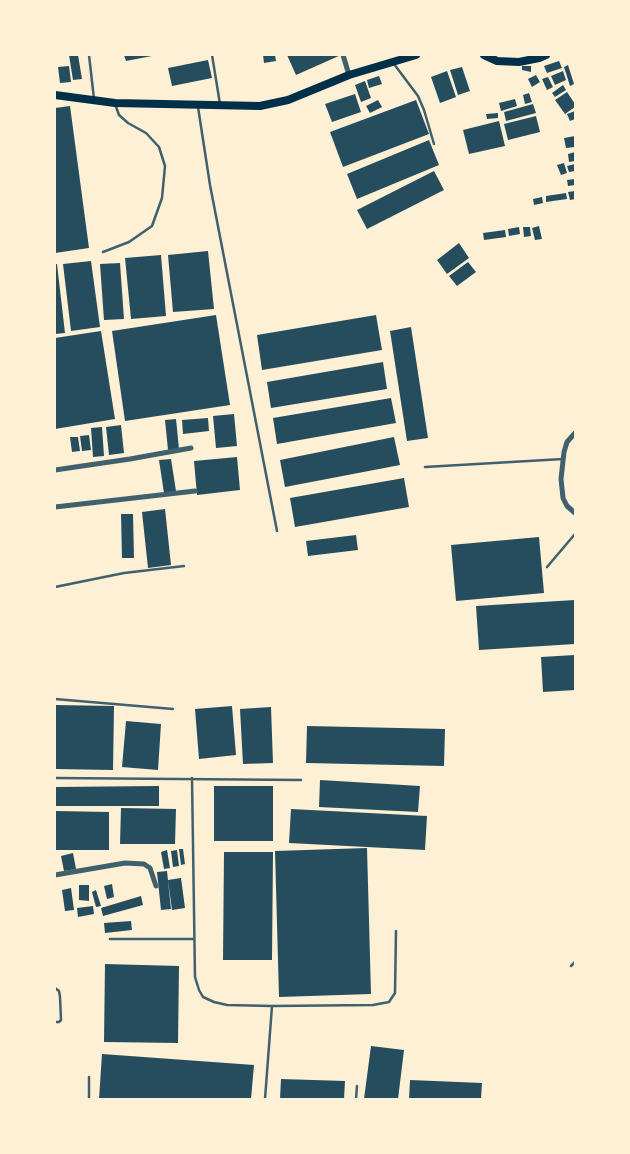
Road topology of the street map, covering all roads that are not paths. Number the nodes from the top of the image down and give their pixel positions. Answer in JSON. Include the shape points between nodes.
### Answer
{"nodes":[{"id":1,"x":89,"y":55,"type":"edge"},
{"id":2,"x":212,"y":55,"type":"edge"},
{"id":3,"x":343,"y":55,"type":"edge"},
{"id":4,"x":416,"y":55,"type":"edge"},
{"id":5,"x":484,"y":55,"type":"edge"},
{"id":6,"x":546,"y":55,"type":"edge"},
{"id":7,"x":393,"y":62,"type":"junction"},
{"id":8,"x":349,"y":75,"type":"junction"},
{"id":9,"x":55,"y":95,"type":"edge"},
{"id":10,"x":94,"y":100,"type":"junction"},
{"id":11,"x":115,"y":102,"type":"junction"},
{"id":12,"x":198,"y":104,"type":"junction"},
{"id":13,"x":221,"y":105,"type":"junction"},
{"id":14,"x":434,"y":144,"type":"dead end"},
{"id":15,"x":103,"y":252,"type":"dead end"},
{"id":16,"x":575,"y":433,"type":"edge"},
{"id":17,"x":191,"y":448,"type":"dead end"},
{"id":18,"x":563,"y":459,"type":"junction"},
{"id":19,"x":425,"y":467,"type":"dead end"},
{"id":20,"x":55,"y":470,"type":"edge"},
{"id":21,"x":195,"y":491,"type":"dead end"},
{"id":22,"x":55,"y":507,"type":"edge"},
{"id":23,"x":575,"y":513,"type":"edge"},
{"id":24,"x":277,"y":530,"type":"dead end"},
{"id":25,"x":575,"y":534,"type":"edge"},
{"id":26,"x":184,"y":566,"type":"dead end"},
{"id":27,"x":547,"y":567,"type":"dead end"},
{"id":28,"x":55,"y":587,"type":"edge"},
{"id":29,"x":55,"y":699,"type":"edge"},
{"id":30,"x":173,"y":708,"type":"dead end"},
{"id":31,"x":55,"y":778,"type":"edge"},
{"id":32,"x":192,"y":778,"type":"junction"},
{"id":33,"x":301,"y":780,"type":"dead end"},
{"id":34,"x":55,"y":875,"type":"edge"},
{"id":35,"x":156,"y":886,"type":"dead end"},
{"id":36,"x":396,"y":931,"type":"dead end"},
{"id":37,"x":110,"y":939,"type":"dead end"},
{"id":38,"x":194,"y":940,"type":"junction"},
{"id":39,"x":575,"y":962,"type":"edge"},
{"id":40,"x":571,"y":966,"type":"dead end"},
{"id":41,"x":55,"y":988,"type":"edge"},
{"id":42,"x":272,"y":1006,"type":"junction"},
{"id":43,"x":55,"y":1022,"type":"edge"},
{"id":44,"x":89,"y":1077,"type":"dead end"},
{"id":45,"x":357,"y":1086,"type":"dead end"},
{"id":46,"x":89,"y":1099,"type":"edge"},
{"id":47,"x":265,"y":1099,"type":"edge"},
{"id":48,"x":356,"y":1099,"type":"edge"}],
"edges":[{"from":1,"to":10,"type":"lane"},
{"from":2,"to":13,"type":"lane"},
{"from":3,"to":8,"type":"street"},
{"from":4,"to":7,"type":"main road"},
{"from":5,"to":6,"type":"main road","via":[[519,62]]},
{"from":7,"to":8,"type":"main road"},
{"from":7,"to":14,"type":"lane","via":[[418,96]]},
{"from":8,"to":13,"type":"main road","via":[[276,104]]},
{"from":9,"to":10,"type":"main road"},
{"from":10,"to":11,"type":"main road"},
{"from":11,"to":12,"type":"main road"},
{"from":11,"to":15,"type":"lane","via":[[120,115],[146,133],[159,147],[165,166],[162,198],[152,226],[129,242]]},
{"from":12,"to":13,"type":"main road"},
{"from":12,"to":24,"type":"lane","via":[[210,185]]},
{"from":16,"to":18,"type":"street","via":[[567,442]]},
{"from":17,"to":20,"type":"street"},
{"from":18,"to":19,"type":"lane"},
{"from":18,"to":23,"type":"street","via":[[563,498]]},
{"from":21,"to":22,"type":"street"},
{"from":25,"to":27,"type":"lane"},
{"from":26,"to":28,"type":"lane","via":[[124,573]]},
{"from":29,"to":30,"type":"lane"},
{"from":31,"to":32,"type":"lane"},
{"from":32,"to":33,"type":"lane"},
{"from":32,"to":38,"type":"lane"},
{"from":34,"to":35,"type":"street","via":[[125,863],[144,864],[150,868]]},
{"from":36,"to":42,"type":"lane","via":[[395,993],[389,1002]]},
{"from":37,"to":38,"type":"lane"},
{"from":38,"to":42,"type":"lane","via":[[195,977],[203,997],[227,1005]]},
{"from":39,"to":40,"type":"lane"},
{"from":41,"to":43,"type":"lane","via":[[59,991],[61,1020]]},
{"from":42,"to":47,"type":"lane"},
{"from":44,"to":46,"type":"lane"},
{"from":45,"to":48,"type":"lane"}]}
